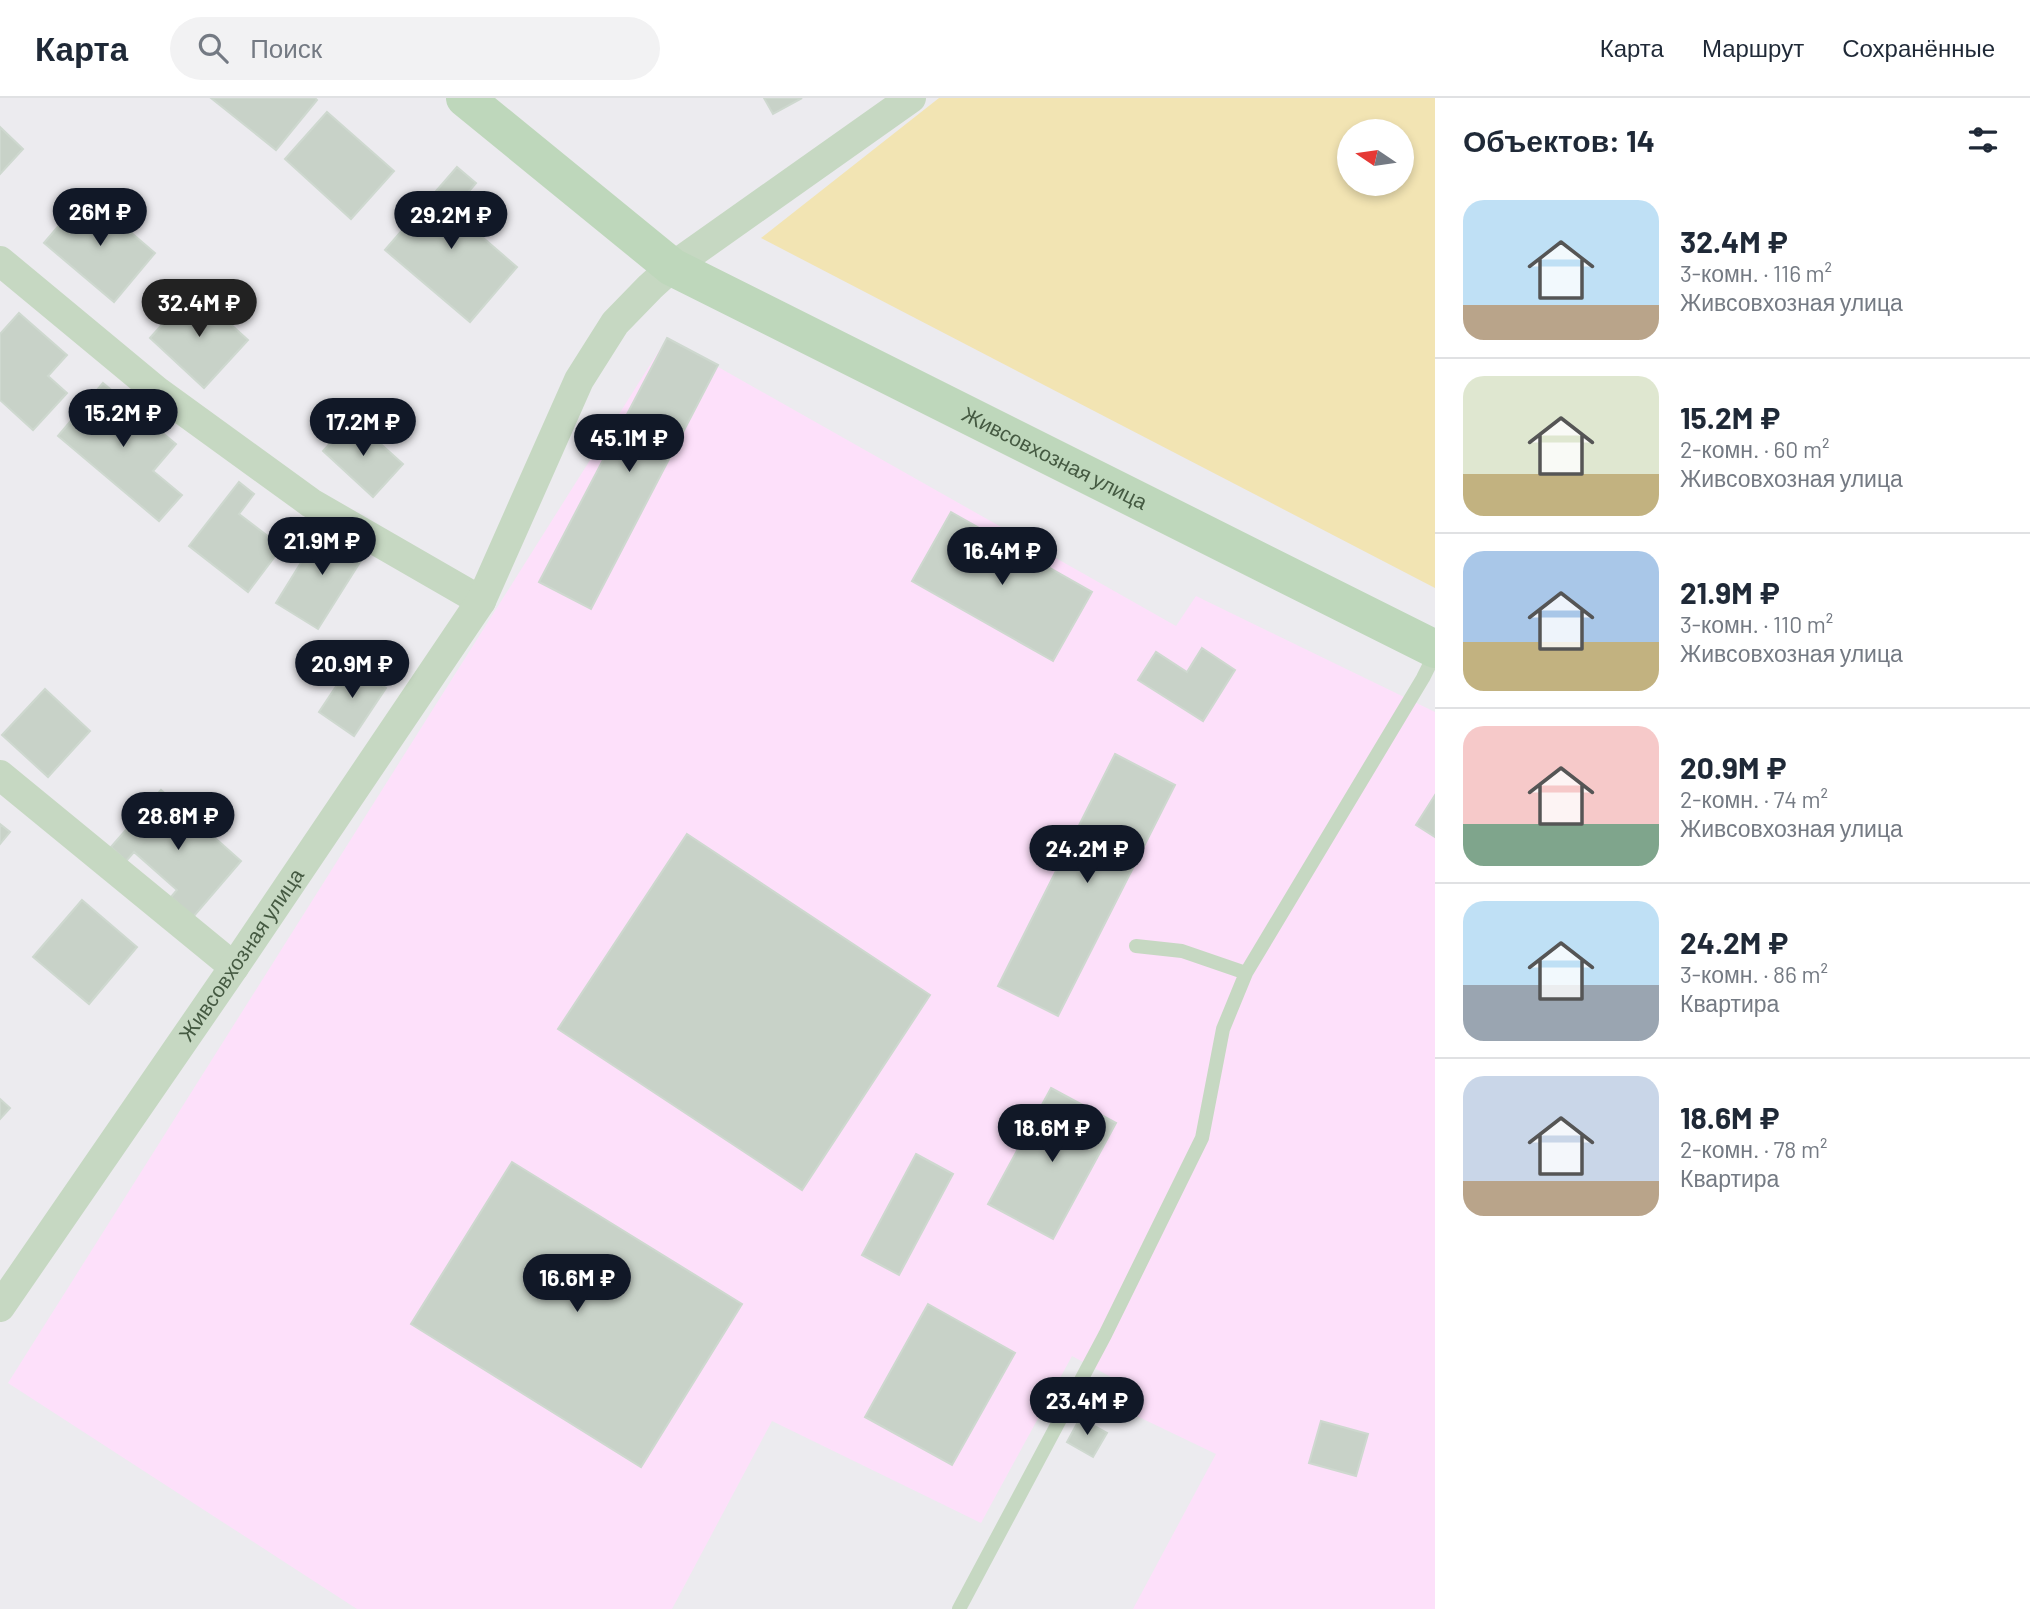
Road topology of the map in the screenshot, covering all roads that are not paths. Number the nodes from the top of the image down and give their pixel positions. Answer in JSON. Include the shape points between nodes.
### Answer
{"nodes":[{"id":1,"x":465,"y":98,"type":"edge"},
{"id":2,"x":911,"y":98,"type":"edge"},
{"id":3,"x":0,"y":261,"type":"edge"},
{"id":4,"x":672,"y":267,"type":"junction"},
{"id":5,"x":481,"y":601,"type":"junction"},
{"id":6,"x":1435,"y":651,"type":"edge"},
{"id":7,"x":0,"y":775,"type":"edge"},
{"id":8,"x":1136,"y":946,"type":"dead end"},
{"id":9,"x":234,"y":967,"type":"junction"},
{"id":10,"x":1246,"y":973,"type":"junction"},
{"id":11,"x":0,"y":1307,"type":"edge"},
{"id":12,"x":959,"y":1609,"type":"edge"}],
"edges":[{"from":1,"to":4,"type":"street","name":"Живсовхозная улица"},
{"from":2,"to":4,"type":"street","name":"Живсовхозная улица"},
{"from":3,"to":5,"type":"street","via":[[158,392],[311,503]]},
{"from":4,"to":5,"type":"street","name":"Живсовхозная улица","via":[[615,323],[579,380]]},
{"from":4,"to":6,"type":"street","name":"Живсовхозная улица"},
{"from":5,"to":9,"type":"street","name":"Живсовхозная улица"},
{"from":6,"to":10,"type":"lane"},
{"from":7,"to":9,"type":"street"},
{"from":8,"to":10,"type":"lane","via":[[1182,951]]},
{"from":9,"to":11,"type":"street","name":"Живсовхозная улица"},
{"from":10,"to":12,"type":"lane","via":[[1223,1029],[1202,1138],[1105,1335]]}]}
